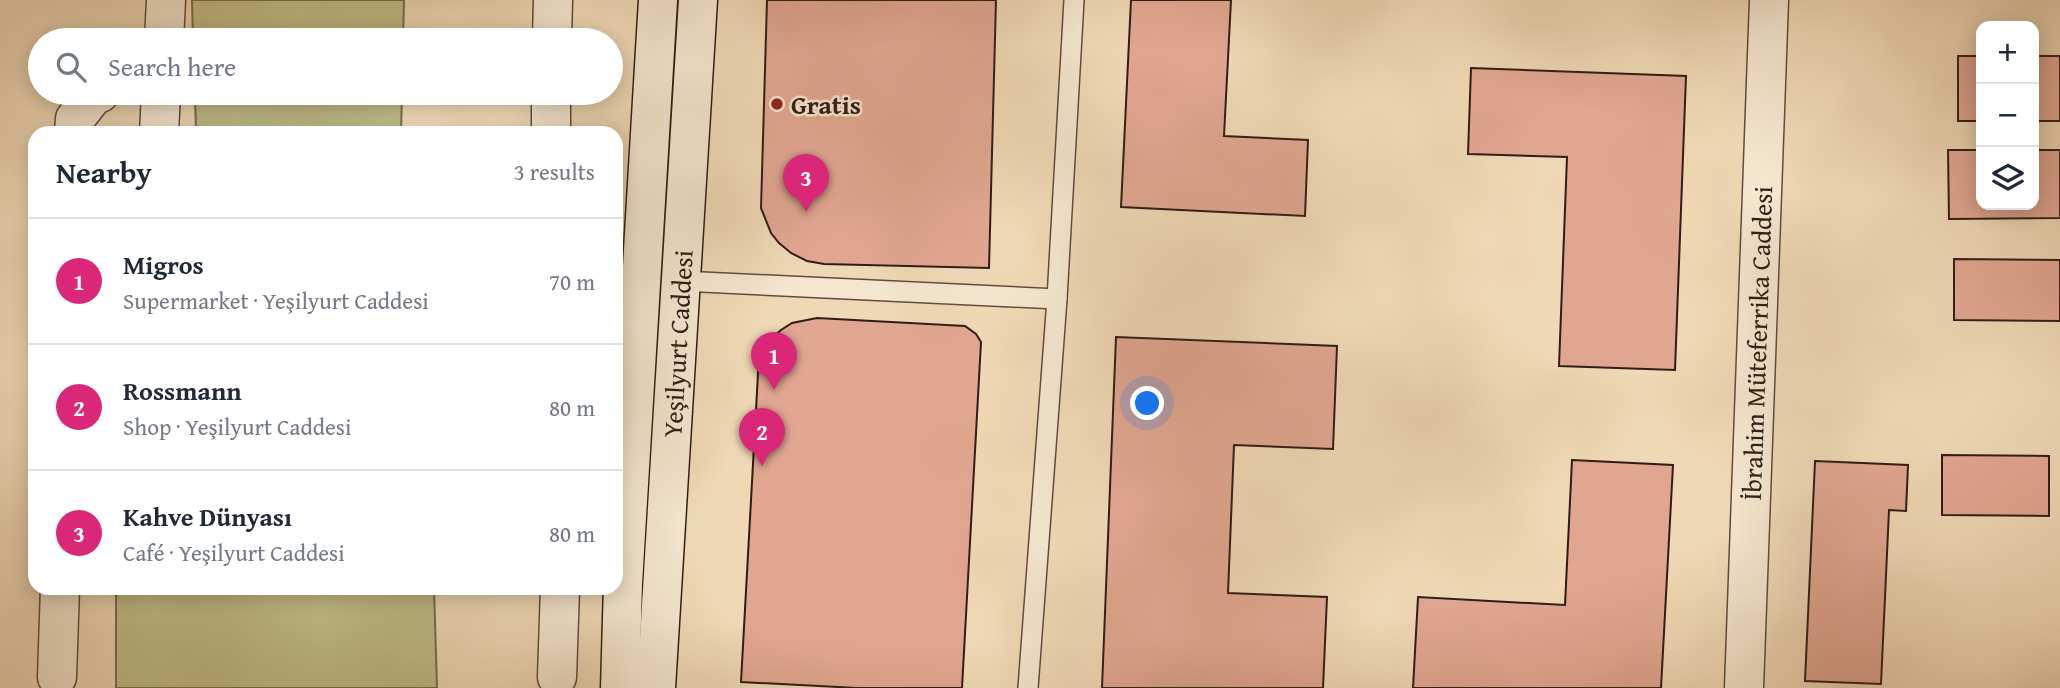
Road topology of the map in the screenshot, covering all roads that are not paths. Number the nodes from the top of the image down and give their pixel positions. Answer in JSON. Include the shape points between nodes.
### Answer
{"nodes":[{"id":1,"x":166,"y":0,"type":"edge"},
{"id":2,"x":553,"y":0,"type":"edge"},
{"id":3,"x":659,"y":0,"type":"edge"},
{"id":4,"x":698,"y":0,"type":"edge"},
{"id":5,"x":1074,"y":0,"type":"edge"},
{"id":6,"x":1769,"y":0,"type":"edge"},
{"id":7,"x":165,"y":28,"type":"edge"},
{"id":8,"x":552,"y":28,"type":"edge"},
{"id":9,"x":86,"y":105,"type":"edge"},
{"id":10,"x":160,"y":105,"type":"edge"},
{"id":11,"x":551,"y":105,"type":"edge"},
{"id":12,"x":74,"y":126,"type":"edge"},
{"id":13,"x":159,"y":126,"type":"edge"},
{"id":14,"x":551,"y":126,"type":"edge"},
{"id":15,"x":681,"y":281,"type":"junction"},
{"id":16,"x":1057,"y":299,"type":"junction"},
{"id":17,"x":60,"y":595,"type":"edge"},
{"id":18,"x":560,"y":595,"type":"edge"},
{"id":19,"x":57,"y":677,"type":"dead end"},
{"id":20,"x":557,"y":677,"type":"dead end"},
{"id":21,"x":620,"y":688,"type":"edge"},
{"id":22,"x":656,"y":688,"type":"edge"},
{"id":23,"x":1028,"y":688,"type":"edge"},
{"id":24,"x":1744,"y":688,"type":"edge"}],
"edges":[{"from":1,"to":7,"type":"main road"},
{"from":2,"to":8,"type":"main road"},
{"from":3,"to":21,"type":"main road","name":"Yeşilyurt Caddesi"},
{"from":4,"to":15,"type":"main road","name":"Yeşilyurt Caddesi"},
{"from":5,"to":16,"type":"lane"},
{"from":6,"to":24,"type":"main road","name":"İbrahim Müteferrika Caddesi"},
{"from":9,"to":12,"type":"main road"},
{"from":10,"to":13,"type":"main road"},
{"from":11,"to":14,"type":"main road"},
{"from":15,"to":16,"type":"lane"},
{"from":15,"to":22,"type":"main road","name":"Yeşilyurt Caddesi"},
{"from":16,"to":23,"type":"lane"},
{"from":17,"to":19,"type":"main road"},
{"from":18,"to":20,"type":"main road"}]}
